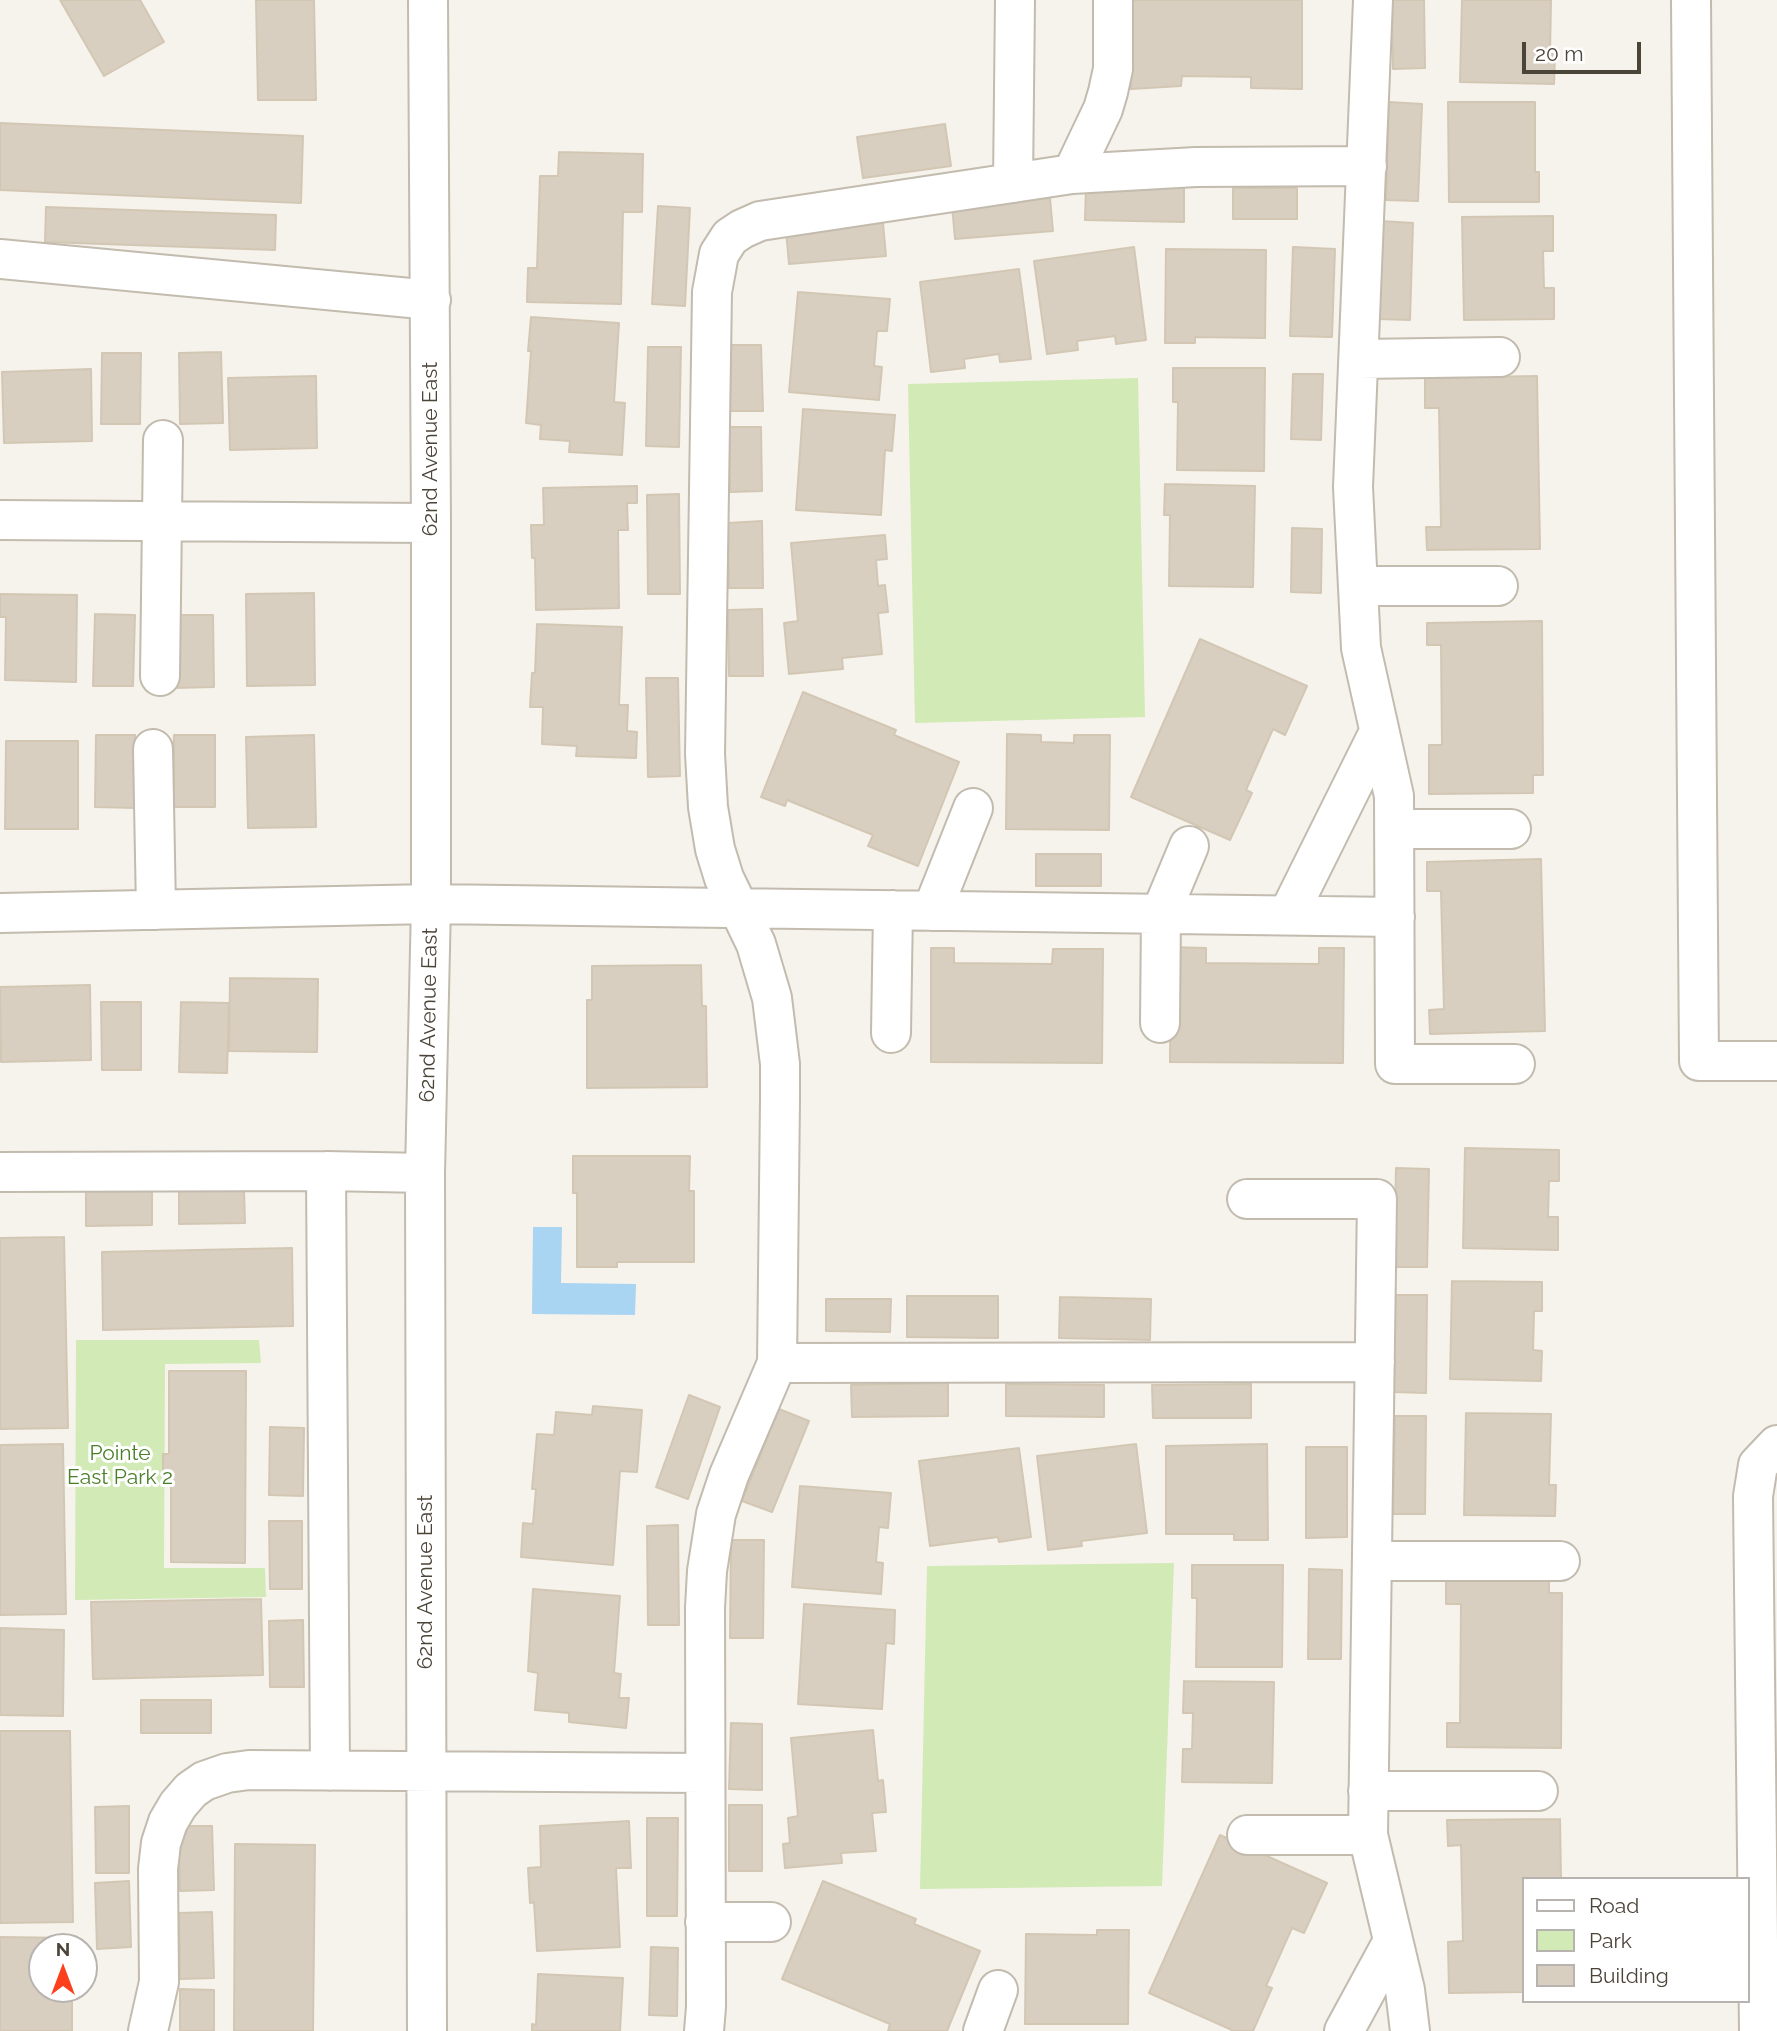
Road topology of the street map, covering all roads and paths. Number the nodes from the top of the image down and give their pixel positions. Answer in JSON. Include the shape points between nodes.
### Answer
{"nodes":[{"id":1,"x":428,"y":0,"type":"edge"},
{"id":2,"x":1113,"y":0,"type":"edge"},
{"id":3,"x":1373,"y":0,"type":"edge"},
{"id":4,"x":1691,"y":0,"type":"edge"},
{"id":5,"x":1015,"y":1,"type":"edge"},
{"id":6,"x":1367,"y":166,"type":"junction"},
{"id":7,"x":1072,"y":174,"type":"junction"},
{"id":8,"x":1013,"y":183,"type":"junction"},
{"id":9,"x":0,"y":259,"type":"edge"},
{"id":10,"x":430,"y":300,"type":"junction"},
{"id":11,"x":1500,"y":357,"type":"dead end"},
{"id":12,"x":1359,"y":359,"type":"junction"},
{"id":13,"x":163,"y":440,"type":"dead end"},
{"id":14,"x":0,"y":520,"type":"edge"},
{"id":15,"x":161,"y":521,"type":"junction"},
{"id":16,"x":431,"y":523,"type":"junction"},
{"id":17,"x":1358,"y":586,"type":"junction"},
{"id":18,"x":1498,"y":586,"type":"dead end"},
{"id":19,"x":160,"y":676,"type":"dead end"},
{"id":20,"x":1379,"y":732,"type":"junction"},
{"id":21,"x":153,"y":749,"type":"dead end"},
{"id":22,"x":972,"y":808,"type":"dead end"},
{"id":23,"x":1394,"y":829,"type":"junction"},
{"id":24,"x":1511,"y":829,"type":"dead end"},
{"id":25,"x":1189,"y":846,"type":"dead end"},
{"id":26,"x":431,"y":904,"type":"junction"},
{"id":27,"x":738,"y":908,"type":"junction"},
{"id":28,"x":156,"y":910,"type":"junction"},
{"id":29,"x":893,"y":910,"type":"junction"},
{"id":30,"x":932,"y":911,"type":"junction"},
{"id":31,"x":0,"y":913,"type":"edge"},
{"id":32,"x":1161,"y":913,"type":"junction"},
{"id":33,"x":1288,"y":915,"type":"junction"},
{"id":34,"x":1395,"y":917,"type":"junction"},
{"id":35,"x":1160,"y":1023,"type":"dead end"},
{"id":36,"x":891,"y":1033,"type":"dead end"},
{"id":37,"x":1777,"y":1061,"type":"edge"},
{"id":38,"x":1514,"y":1064,"type":"dead end"},
{"id":39,"x":326,"y":1171,"type":"junction"},
{"id":40,"x":0,"y":1172,"type":"edge"},
{"id":41,"x":425,"y":1173,"type":"junction"},
{"id":42,"x":1247,"y":1199,"type":"dead end"},
{"id":43,"x":1375,"y":1362,"type":"junction"},
{"id":44,"x":777,"y":1363,"type":"junction"},
{"id":45,"x":1777,"y":1445,"type":"edge"},
{"id":46,"x":1372,"y":1561,"type":"junction"},
{"id":47,"x":1560,"y":1561,"type":"dead end"},
{"id":48,"x":330,"y":1771,"type":"junction"},
{"id":49,"x":426,"y":1771,"type":"junction"},
{"id":50,"x":705,"y":1773,"type":"junction"},
{"id":51,"x":1368,"y":1791,"type":"junction"},
{"id":52,"x":1538,"y":1791,"type":"dead end"},
{"id":53,"x":1247,"y":1835,"type":"dead end"},
{"id":54,"x":1368,"y":1835,"type":"junction"},
{"id":55,"x":705,"y":1922,"type":"junction"},
{"id":56,"x":771,"y":1922,"type":"dead end"},
{"id":57,"x":1393,"y":1941,"type":"junction"},
{"id":58,"x":998,"y":1990,"type":"dead end"},
{"id":59,"x":708,"y":2023,"type":"edge"},
{"id":60,"x":148,"y":2031,"type":"edge"},
{"id":61,"x":427,"y":2031,"type":"edge"},
{"id":62,"x":983,"y":2031,"type":"edge"},
{"id":63,"x":1343,"y":2031,"type":"edge"},
{"id":64,"x":1410,"y":2031,"type":"edge"},
{"id":65,"x":1759,"y":2031,"type":"edge"}],
"edges":[{"from":1,"to":10,"type":"street","name":"62nd Avenue East"},
{"from":2,"to":7,"type":"street","via":[[1113,69],[1108,92]]},
{"from":3,"to":6,"type":"street"},
{"from":4,"to":37,"type":"street","via":[[1699,1061]]},
{"from":5,"to":8,"type":"street"},
{"from":6,"to":7,"type":"street","via":[[1196,167]]},
{"from":6,"to":12,"type":"street"},
{"from":7,"to":8,"type":"street"},
{"from":8,"to":27,"type":"street","via":[[760,221],[730,237],[719,254],[712,292],[705,754],[715,849]]},
{"from":9,"to":10,"type":"street"},
{"from":10,"to":16,"type":"street","name":"62nd Avenue East"},
{"from":11,"to":12,"type":"street"},
{"from":12,"to":17,"type":"street","via":[[1353,487]]},
{"from":13,"to":15,"type":"street"},
{"from":14,"to":15,"type":"street"},
{"from":15,"to":16,"type":"street"},
{"from":15,"to":19,"type":"street"},
{"from":16,"to":26,"type":"street","name":"62nd Avenue East"},
{"from":17,"to":18,"type":"street"},
{"from":17,"to":20,"type":"street","via":[[1361,648]]},
{"from":20,"to":23,"type":"street","via":[[1394,796]]},
{"from":20,"to":33,"type":"street"},
{"from":21,"to":28,"type":"street"},
{"from":22,"to":30,"type":"street"},
{"from":23,"to":24,"type":"street"},
{"from":23,"to":34,"type":"street"},
{"from":25,"to":32,"type":"street"},
{"from":26,"to":27,"type":"street"},
{"from":26,"to":28,"type":"street"},
{"from":26,"to":41,"type":"street","name":"62nd Avenue East"},
{"from":27,"to":29,"type":"street"},
{"from":27,"to":44,"type":"street","via":[[766,974],[780,1064]]},
{"from":28,"to":31,"type":"street"},
{"from":29,"to":30,"type":"street"},
{"from":29,"to":36,"type":"street"},
{"from":30,"to":32,"type":"street"},
{"from":32,"to":33,"type":"street"},
{"from":32,"to":35,"type":"street"},
{"from":33,"to":34,"type":"street"},
{"from":34,"to":38,"type":"street","via":[[1395,1064]]},
{"from":39,"to":40,"type":"street"},
{"from":39,"to":41,"type":"street"},
{"from":39,"to":48,"type":"street"},
{"from":41,"to":49,"type":"street","name":"62nd Avenue East"},
{"from":42,"to":43,"type":"street","via":[[1377,1199]]},
{"from":43,"to":44,"type":"street"},
{"from":43,"to":46,"type":"street"},
{"from":44,"to":50,"type":"street","via":[[729,1475],[710,1544],[705,1608]]},
{"from":45,"to":65,"type":"street","via":[[1758,1465],[1753,1496]]},
{"from":46,"to":47,"type":"street"},
{"from":46,"to":51,"type":"street"},
{"from":48,"to":49,"type":"street"},
{"from":48,"to":60,"type":"street","via":[[227,1773],[204,1781],[178,1805],[164,1831],[159,1857],[159,1982]]},
{"from":49,"to":50,"type":"street"},
{"from":49,"to":61,"type":"street","name":"62nd Avenue East"},
{"from":50,"to":55,"type":"street"},
{"from":51,"to":52,"type":"street"},
{"from":51,"to":54,"type":"street"},
{"from":53,"to":54,"type":"street"},
{"from":54,"to":57,"type":"street"},
{"from":55,"to":56,"type":"street"},
{"from":55,"to":59,"type":"street"},
{"from":57,"to":63,"type":"street"},
{"from":57,"to":64,"type":"street"},
{"from":58,"to":62,"type":"street"}]}
